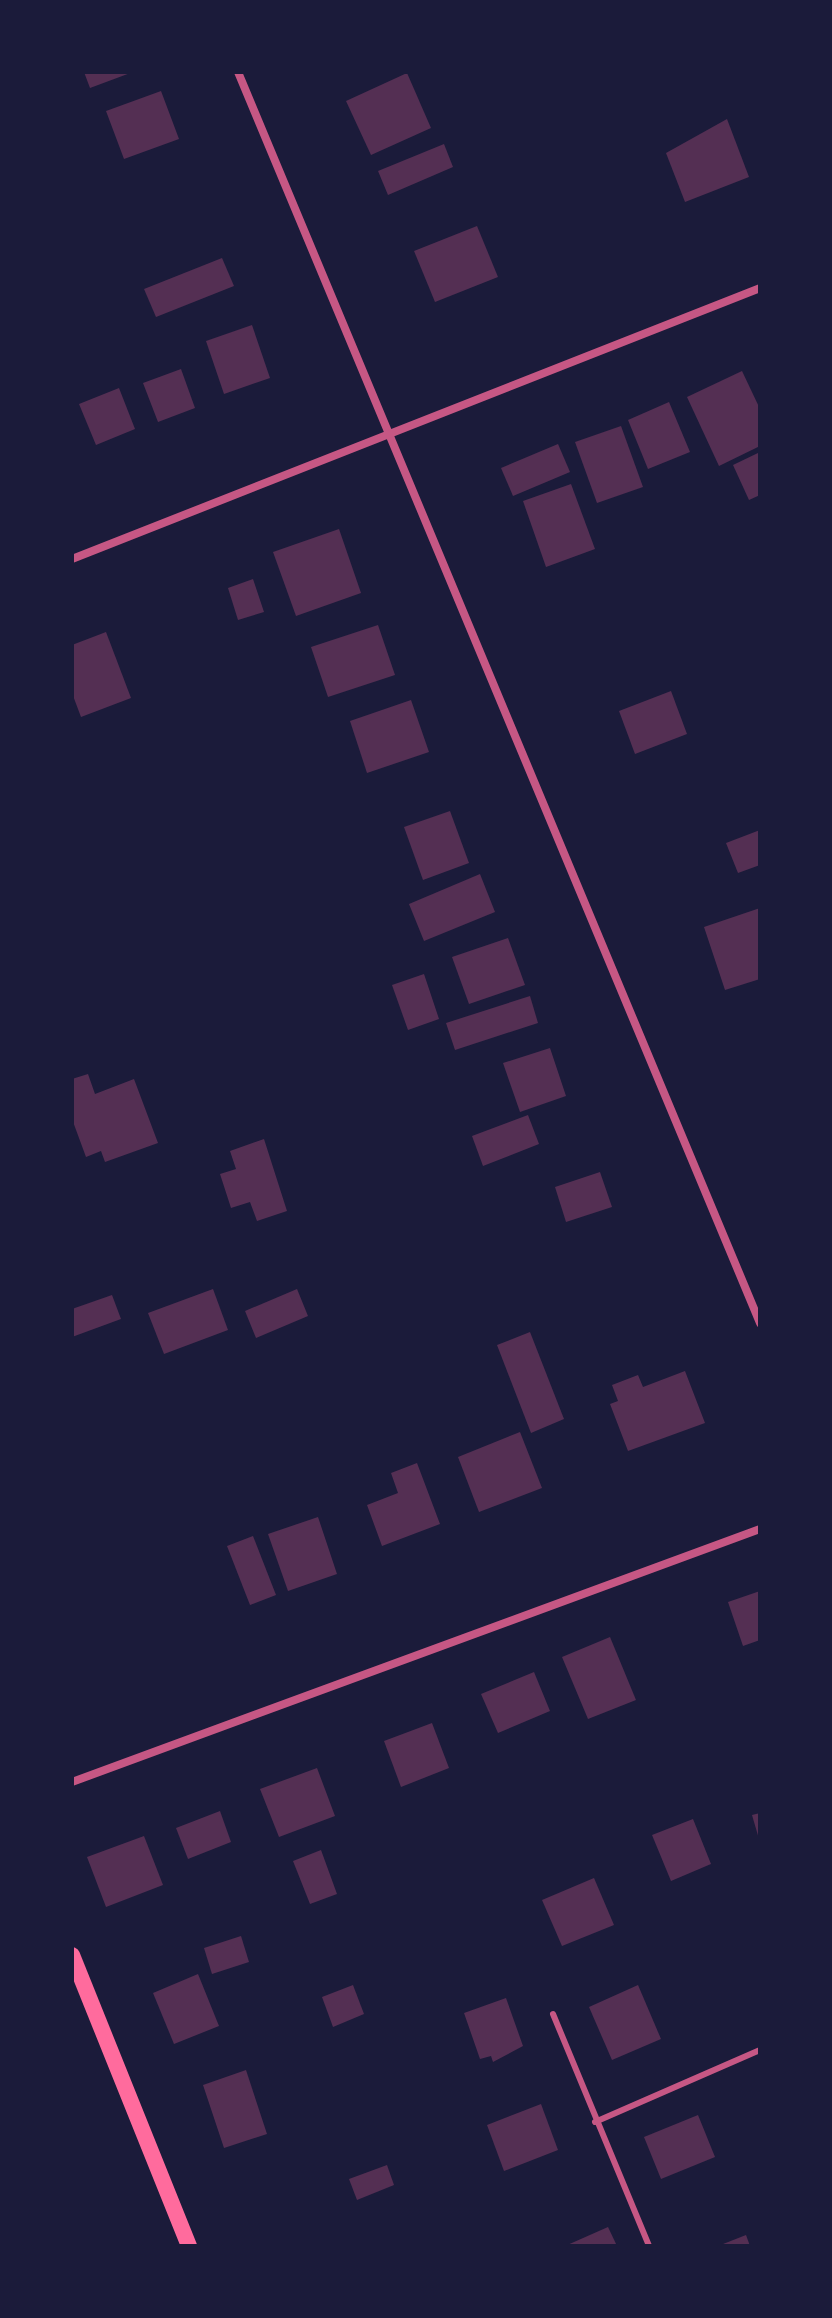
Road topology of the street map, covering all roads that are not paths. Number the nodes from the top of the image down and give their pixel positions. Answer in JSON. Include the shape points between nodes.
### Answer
{"nodes":[{"id":1,"x":238,"y":72,"type":"edge"},
{"id":2,"x":760,"y":288,"type":"edge"},
{"id":3,"x":387,"y":436,"type":"junction"},
{"id":4,"x":72,"y":559,"type":"edge"},
{"id":5,"x":760,"y":1323,"type":"edge"},
{"id":6,"x":760,"y":1529,"type":"edge"},
{"id":7,"x":72,"y":1782,"type":"edge"},
{"id":8,"x":72,"y":1955,"type":"edge"},
{"id":9,"x":553,"y":2014,"type":"dead end"},
{"id":10,"x":760,"y":2050,"type":"edge"},
{"id":11,"x":595,"y":2122,"type":"junction"},
{"id":12,"x":189,"y":2246,"type":"edge"},
{"id":13,"x":649,"y":2246,"type":"edge"}],
"edges":[{"from":1,"to":3,"type":"street"},
{"from":2,"to":3,"type":"street"},
{"from":3,"to":4,"type":"street"},
{"from":3,"to":5,"type":"street"},
{"from":6,"to":7,"type":"street"},
{"from":8,"to":12,"type":"main road"},
{"from":9,"to":11,"type":"lane"},
{"from":10,"to":11,"type":"lane"},
{"from":11,"to":13,"type":"lane"}]}
